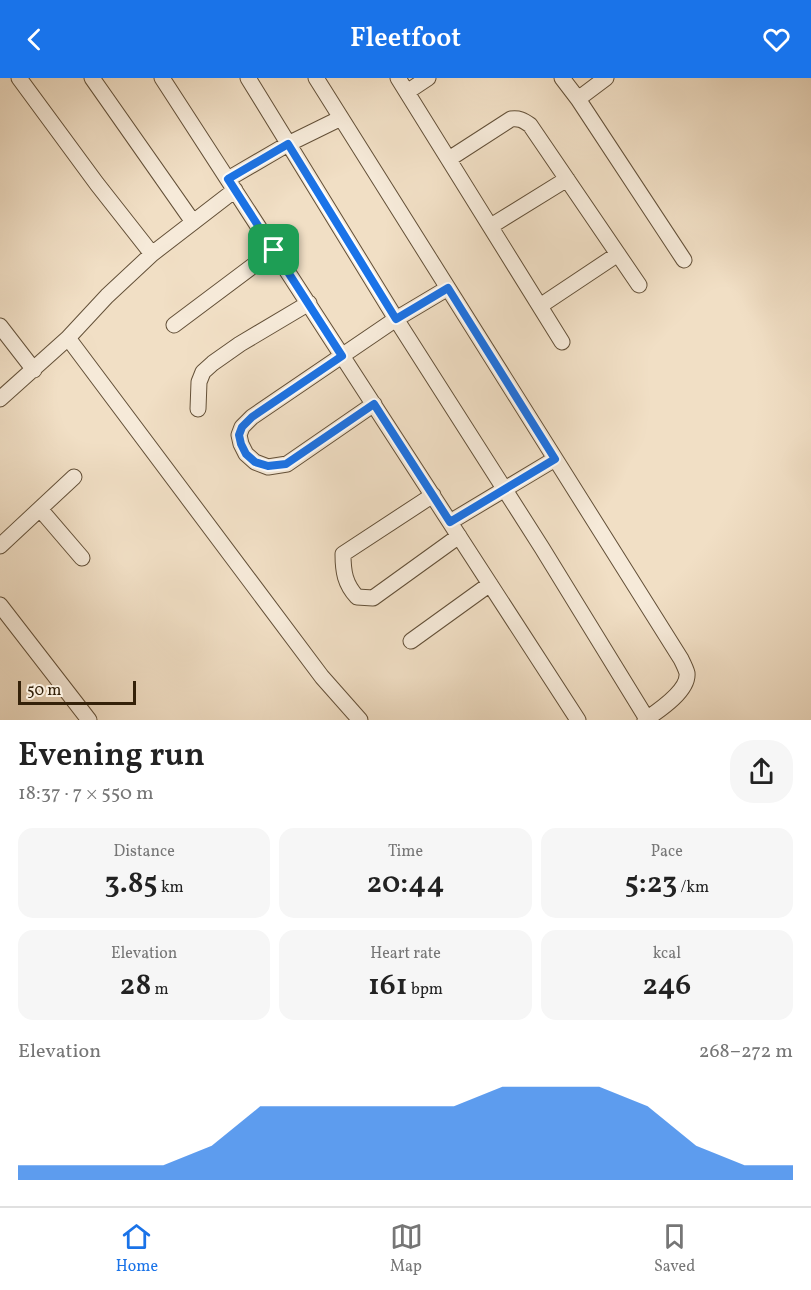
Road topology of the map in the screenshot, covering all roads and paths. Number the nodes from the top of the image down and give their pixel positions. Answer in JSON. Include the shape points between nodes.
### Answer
{"nodes":[{"id":1,"x":19,"y":78,"type":"edge"},
{"id":2,"x":92,"y":78,"type":"edge"},
{"id":3,"x":162,"y":78,"type":"edge"},
{"id":4,"x":248,"y":78,"type":"edge"},
{"id":5,"x":316,"y":78,"type":"edge"},
{"id":6,"x":398,"y":78,"type":"edge"},
{"id":7,"x":428,"y":78,"type":"edge"},
{"id":8,"x":562,"y":78,"type":"edge"},
{"id":9,"x":606,"y":78,"type":"edge"},
{"id":10,"x":407,"y":92,"type":"junction"},
{"id":11,"x":578,"y":99,"type":"junction"},
{"id":12,"x":341,"y":118,"type":"junction"},
{"id":13,"x":288,"y":144,"type":"junction"},
{"id":14,"x":449,"y":159,"type":"junction"},
{"id":15,"x":567,"y":179,"type":"junction"},
{"id":16,"x":232,"y":185,"type":"junction"},
{"id":17,"x":193,"y":222,"type":"junction"},
{"id":18,"x":490,"y":226,"type":"junction"},
{"id":19,"x":274,"y":250,"type":"junction"},
{"id":20,"x":153,"y":254,"type":"junction"},
{"id":21,"x":618,"y":254,"type":"junction"},
{"id":22,"x":684,"y":260,"type":"dead end"},
{"id":23,"x":639,"y":285,"type":"dead end"},
{"id":24,"x":448,"y":288,"type":"junction"},
{"id":25,"x":309,"y":303,"type":"junction"},
{"id":26,"x":540,"y":306,"type":"junction"},
{"id":27,"x":396,"y":319,"type":"junction"},
{"id":28,"x":174,"y":325,"type":"dead end"},
{"id":29,"x":0,"y":326,"type":"edge"},
{"id":30,"x":68,"y":338,"type":"junction"},
{"id":31,"x":562,"y":342,"type":"dead end"},
{"id":32,"x":342,"y":356,"type":"junction"},
{"id":33,"x":34,"y":370,"type":"junction"},
{"id":34,"x":0,"y":399,"type":"edge"},
{"id":35,"x":374,"y":404,"type":"junction"},
{"id":36,"x":198,"y":409,"type":"dead end"},
{"id":37,"x":555,"y":459,"type":"junction"},
{"id":38,"x":74,"y":477,"type":"dead end"},
{"id":39,"x":504,"y":490,"type":"junction"},
{"id":40,"x":433,"y":495,"type":"junction"},
{"id":41,"x":40,"y":508,"type":"junction"},
{"id":42,"x":450,"y":522,"type":"junction"},
{"id":43,"x":459,"y":536,"type":"junction"},
{"id":44,"x":0,"y":546,"type":"edge"},
{"id":45,"x":82,"y":558,"type":"dead end"},
{"id":46,"x":490,"y":584,"type":"junction"},
{"id":47,"x":0,"y":605,"type":"edge"},
{"id":48,"x":411,"y":640,"type":"dead end"},
{"id":49,"x":89,"y":720,"type":"edge"},
{"id":50,"x":360,"y":720,"type":"edge"},
{"id":51,"x":578,"y":720,"type":"edge"},
{"id":52,"x":646,"y":720,"type":"edge"}],
"edges":[{"from":1,"to":20,"type":"street"},
{"from":2,"to":17,"type":"street"},
{"from":3,"to":16,"type":"street"},
{"from":4,"to":13,"type":"street"},
{"from":5,"to":12,"type":"street"},
{"from":6,"to":10,"type":"street"},
{"from":7,"to":10,"type":"street"},
{"from":8,"to":11,"type":"street"},
{"from":9,"to":11,"type":"street"},
{"from":10,"to":14,"type":"street"},
{"from":11,"to":22,"type":"street"},
{"from":12,"to":13,"type":"street"},
{"from":12,"to":24,"type":"street"},
{"from":13,"to":16,"type":"street"},
{"from":13,"to":27,"type":"street"},
{"from":14,"to":15,"type":"street","via":[[505,122],[519,118],[530,125]]},
{"from":14,"to":18,"type":"street"},
{"from":15,"to":18,"type":"street"},
{"from":15,"to":21,"type":"street"},
{"from":16,"to":17,"type":"street"},
{"from":16,"to":19,"type":"street"},
{"from":17,"to":20,"type":"street"},
{"from":18,"to":26,"type":"street"},
{"from":19,"to":25,"type":"street"},
{"from":19,"to":28,"type":"street"},
{"from":20,"to":30,"type":"street"},
{"from":21,"to":23,"type":"street"},
{"from":21,"to":26,"type":"street"},
{"from":24,"to":27,"type":"street"},
{"from":24,"to":37,"type":"street"},
{"from":25,"to":32,"type":"street"},
{"from":25,"to":36,"type":"street","via":[[240,344],[203,372]]},
{"from":26,"to":31,"type":"street"},
{"from":27,"to":32,"type":"street"},
{"from":27,"to":39,"type":"street"},
{"from":29,"to":33,"type":"street"},
{"from":30,"to":33,"type":"street"},
{"from":30,"to":50,"type":"street","via":[[322,677]]},
{"from":32,"to":35,"type":"street"},
{"from":32,"to":35,"type":"street","via":[[242,427],[239,435],[246,454],[268,466],[286,464]]},
{"from":33,"to":34,"type":"street"},
{"from":35,"to":40,"type":"street"},
{"from":37,"to":39,"type":"street"},
{"from":37,"to":52,"type":"street","via":[[687,673],[682,689]]},
{"from":38,"to":41,"type":"street"},
{"from":39,"to":42,"type":"street"},
{"from":39,"to":52,"type":"street"},
{"from":40,"to":42,"type":"street"},
{"from":40,"to":43,"type":"street","via":[[343,554],[345,579],[351,590],[357,597],[373,598]]},
{"from":41,"to":44,"type":"street"},
{"from":41,"to":45,"type":"street"},
{"from":42,"to":43,"type":"street"},
{"from":43,"to":46,"type":"street"},
{"from":46,"to":48,"type":"street"},
{"from":46,"to":51,"type":"street"},
{"from":47,"to":49,"type":"street"}]}
